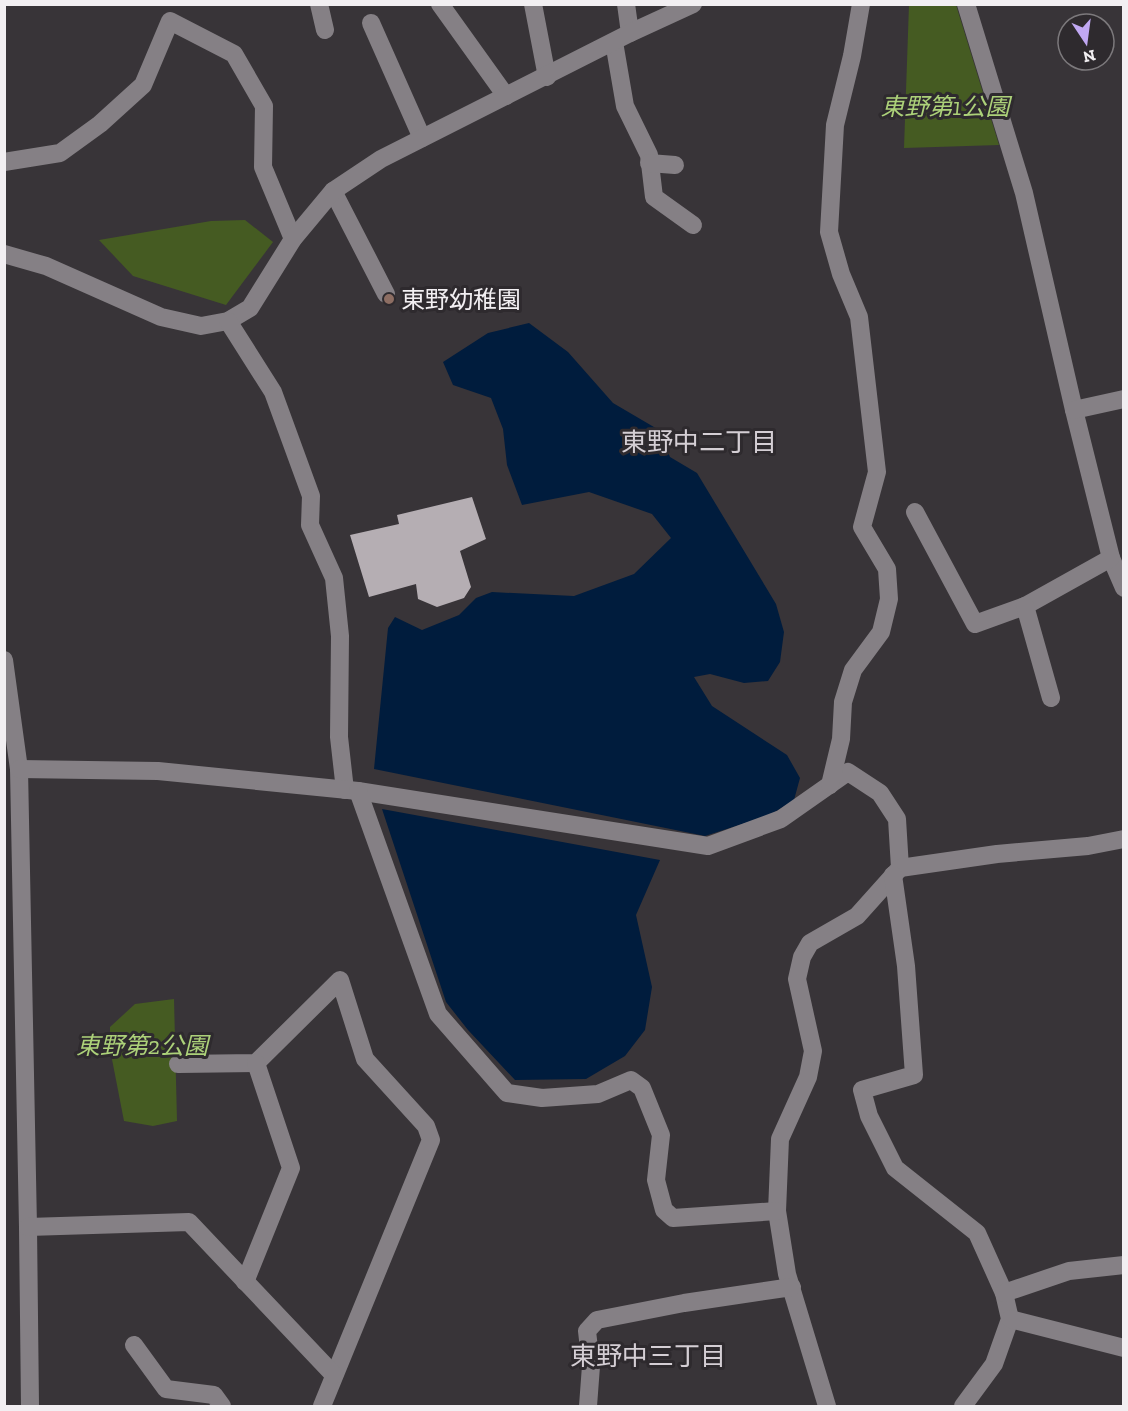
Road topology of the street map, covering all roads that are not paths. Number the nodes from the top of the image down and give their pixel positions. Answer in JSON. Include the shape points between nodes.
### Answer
{"nodes":[{"id":1,"x":320,"y":4,"type":"edge"},
{"id":2,"x":440,"y":4,"type":"edge"},
{"id":3,"x":533,"y":4,"type":"edge"},
{"id":4,"x":626,"y":4,"type":"edge"},
{"id":5,"x":693,"y":4,"type":"edge"},
{"id":6,"x":861,"y":4,"type":"edge"},
{"id":7,"x":966,"y":4,"type":"edge"},
{"id":8,"x":371,"y":23,"type":"dead end"},
{"id":9,"x":325,"y":30,"type":"dead end"},
{"id":10,"x":622,"y":38,"type":"junction"},
{"id":11,"x":547,"y":77,"type":"junction"},
{"id":12,"x":506,"y":96,"type":"junction"},
{"id":13,"x":422,"y":138,"type":"junction"},
{"id":14,"x":4,"y":162,"type":"edge"},
{"id":15,"x":650,"y":163,"type":"junction"},
{"id":16,"x":675,"y":165,"type":"dead end"},
{"id":17,"x":333,"y":191,"type":"junction"},
{"id":18,"x":693,"y":225,"type":"dead end"},
{"id":19,"x":293,"y":239,"type":"junction"},
{"id":20,"x":4,"y":255,"type":"edge"},
{"id":21,"x":386,"y":294,"type":"dead end"},
{"id":22,"x":228,"y":321,"type":"junction"},
{"id":23,"x":1124,"y":399,"type":"edge"},
{"id":24,"x":1074,"y":411,"type":"junction"},
{"id":25,"x":915,"y":512,"type":"dead end"},
{"id":26,"x":1111,"y":558,"type":"junction"},
{"id":27,"x":1124,"y":588,"type":"edge"},
{"id":28,"x":1025,"y":606,"type":"junction"},
{"id":29,"x":4,"y":660,"type":"edge"},
{"id":30,"x":1051,"y":698,"type":"dead end"},
{"id":31,"x":19,"y":769,"type":"junction"},
{"id":32,"x":830,"y":785,"type":"junction"},
{"id":33,"x":351,"y":791,"type":"junction"},
{"id":34,"x":1124,"y":839,"type":"edge"},
{"id":35,"x":896,"y":871,"type":"junction"},
{"id":36,"x":256,"y":1063,"type":"junction"},
{"id":37,"x":178,"y":1064,"type":"dead end"},
{"id":38,"x":777,"y":1211,"type":"junction"},
{"id":39,"x":28,"y":1227,"type":"junction"},
{"id":40,"x":1124,"y":1265,"type":"edge"},
{"id":41,"x":245,"y":1282,"type":"junction"},
{"id":42,"x":792,"y":1287,"type":"junction"},
{"id":43,"x":1004,"y":1293,"type":"junction"},
{"id":44,"x":1010,"y":1319,"type":"junction"},
{"id":45,"x":134,"y":1345,"type":"dead end"},
{"id":46,"x":1124,"y":1348,"type":"edge"},
{"id":47,"x":334,"y":1375,"type":"junction"},
{"id":48,"x":30,"y":1407,"type":"edge"},
{"id":49,"x":222,"y":1407,"type":"edge"},
{"id":50,"x":322,"y":1407,"type":"edge"},
{"id":51,"x":588,"y":1407,"type":"edge"},
{"id":52,"x":827,"y":1407,"type":"edge"},
{"id":53,"x":963,"y":1407,"type":"edge"}],
"edges":[{"from":1,"to":9,"type":"street"},
{"from":2,"to":12,"type":"street"},
{"from":3,"to":11,"type":"street"},
{"from":4,"to":10,"type":"street"},
{"from":5,"to":10,"type":"street"},
{"from":6,"to":32,"type":"street","via":[[835,124],[829,232],[859,316],[877,472],[862,527],[887,569],[889,599],[881,632],[853,670],[843,702],[841,739]]},
{"from":7,"to":24,"type":"street","via":[[1024,193]]},
{"from":8,"to":13,"type":"street"},
{"from":10,"to":11,"type":"street"},
{"from":10,"to":15,"type":"street","via":[[625,106]]},
{"from":11,"to":12,"type":"street"},
{"from":12,"to":13,"type":"street"},
{"from":13,"to":17,"type":"street"},
{"from":14,"to":19,"type":"street","via":[[60,153],[100,123],[143,85],[170,21],[234,54],[264,106],[263,167]]},
{"from":15,"to":16,"type":"street"},
{"from":15,"to":18,"type":"street","via":[[654,197]]},
{"from":17,"to":19,"type":"street"},
{"from":17,"to":21,"type":"street"},
{"from":19,"to":22,"type":"street","via":[[250,308]]},
{"from":20,"to":22,"type":"street","via":[[46,266],[161,317],[201,326]]},
{"from":22,"to":33,"type":"street","via":[[273,392],[311,495],[310,525],[334,578],[340,636],[339,737]]},
{"from":23,"to":24,"type":"street"},
{"from":24,"to":26,"type":"street"},
{"from":25,"to":28,"type":"street","via":[[975,624]]},
{"from":26,"to":27,"type":"street"},
{"from":26,"to":28,"type":"street"},
{"from":28,"to":30,"type":"street"},
{"from":29,"to":31,"type":"street"},
{"from":31,"to":33,"type":"street","via":[[158,771]]},
{"from":31,"to":39,"type":"street"},
{"from":32,"to":33,"type":"street","via":[[781,819],[708,846]]},
{"from":32,"to":35,"type":"street","via":[[848,772],[880,793],[897,819]]},
{"from":33,"to":38,"type":"street","via":[[438,1014],[507,1094],[542,1098],[598,1094],[631,1080],[642,1088],[662,1135],[656,1179],[664,1210],[674,1218]]},
{"from":34,"to":35,"type":"street"},
{"from":35,"to":38,"type":"street","via":[[857,916],[810,943],[802,957],[797,979],[813,1051],[808,1077],[780,1139]]},
{"from":35,"to":43,"type":"street","via":[[914,1075],[862,1090],[870,1116],[896,1168],[977,1233]]},
{"from":36,"to":37,"type":"street"},
{"from":36,"to":41,"type":"street","via":[[291,1168]]},
{"from":36,"to":47,"type":"street","via":[[340,980],[366,1059],[426,1126],[431,1140]]},
{"from":38,"to":42,"type":"street"},
{"from":39,"to":41,"type":"street","via":[[189,1222]]},
{"from":39,"to":48,"type":"street"},
{"from":40,"to":43,"type":"street","via":[[1069,1271]]},
{"from":41,"to":47,"type":"street"},
{"from":42,"to":51,"type":"street","via":[[684,1302],[597,1320],[587,1331],[591,1366]]},
{"from":42,"to":52,"type":"street"},
{"from":43,"to":44,"type":"street"},
{"from":44,"to":46,"type":"street"},
{"from":44,"to":53,"type":"street","via":[[994,1364]]},
{"from":45,"to":49,"type":"street","via":[[166,1389],[214,1395]]},
{"from":47,"to":50,"type":"street"}]}
